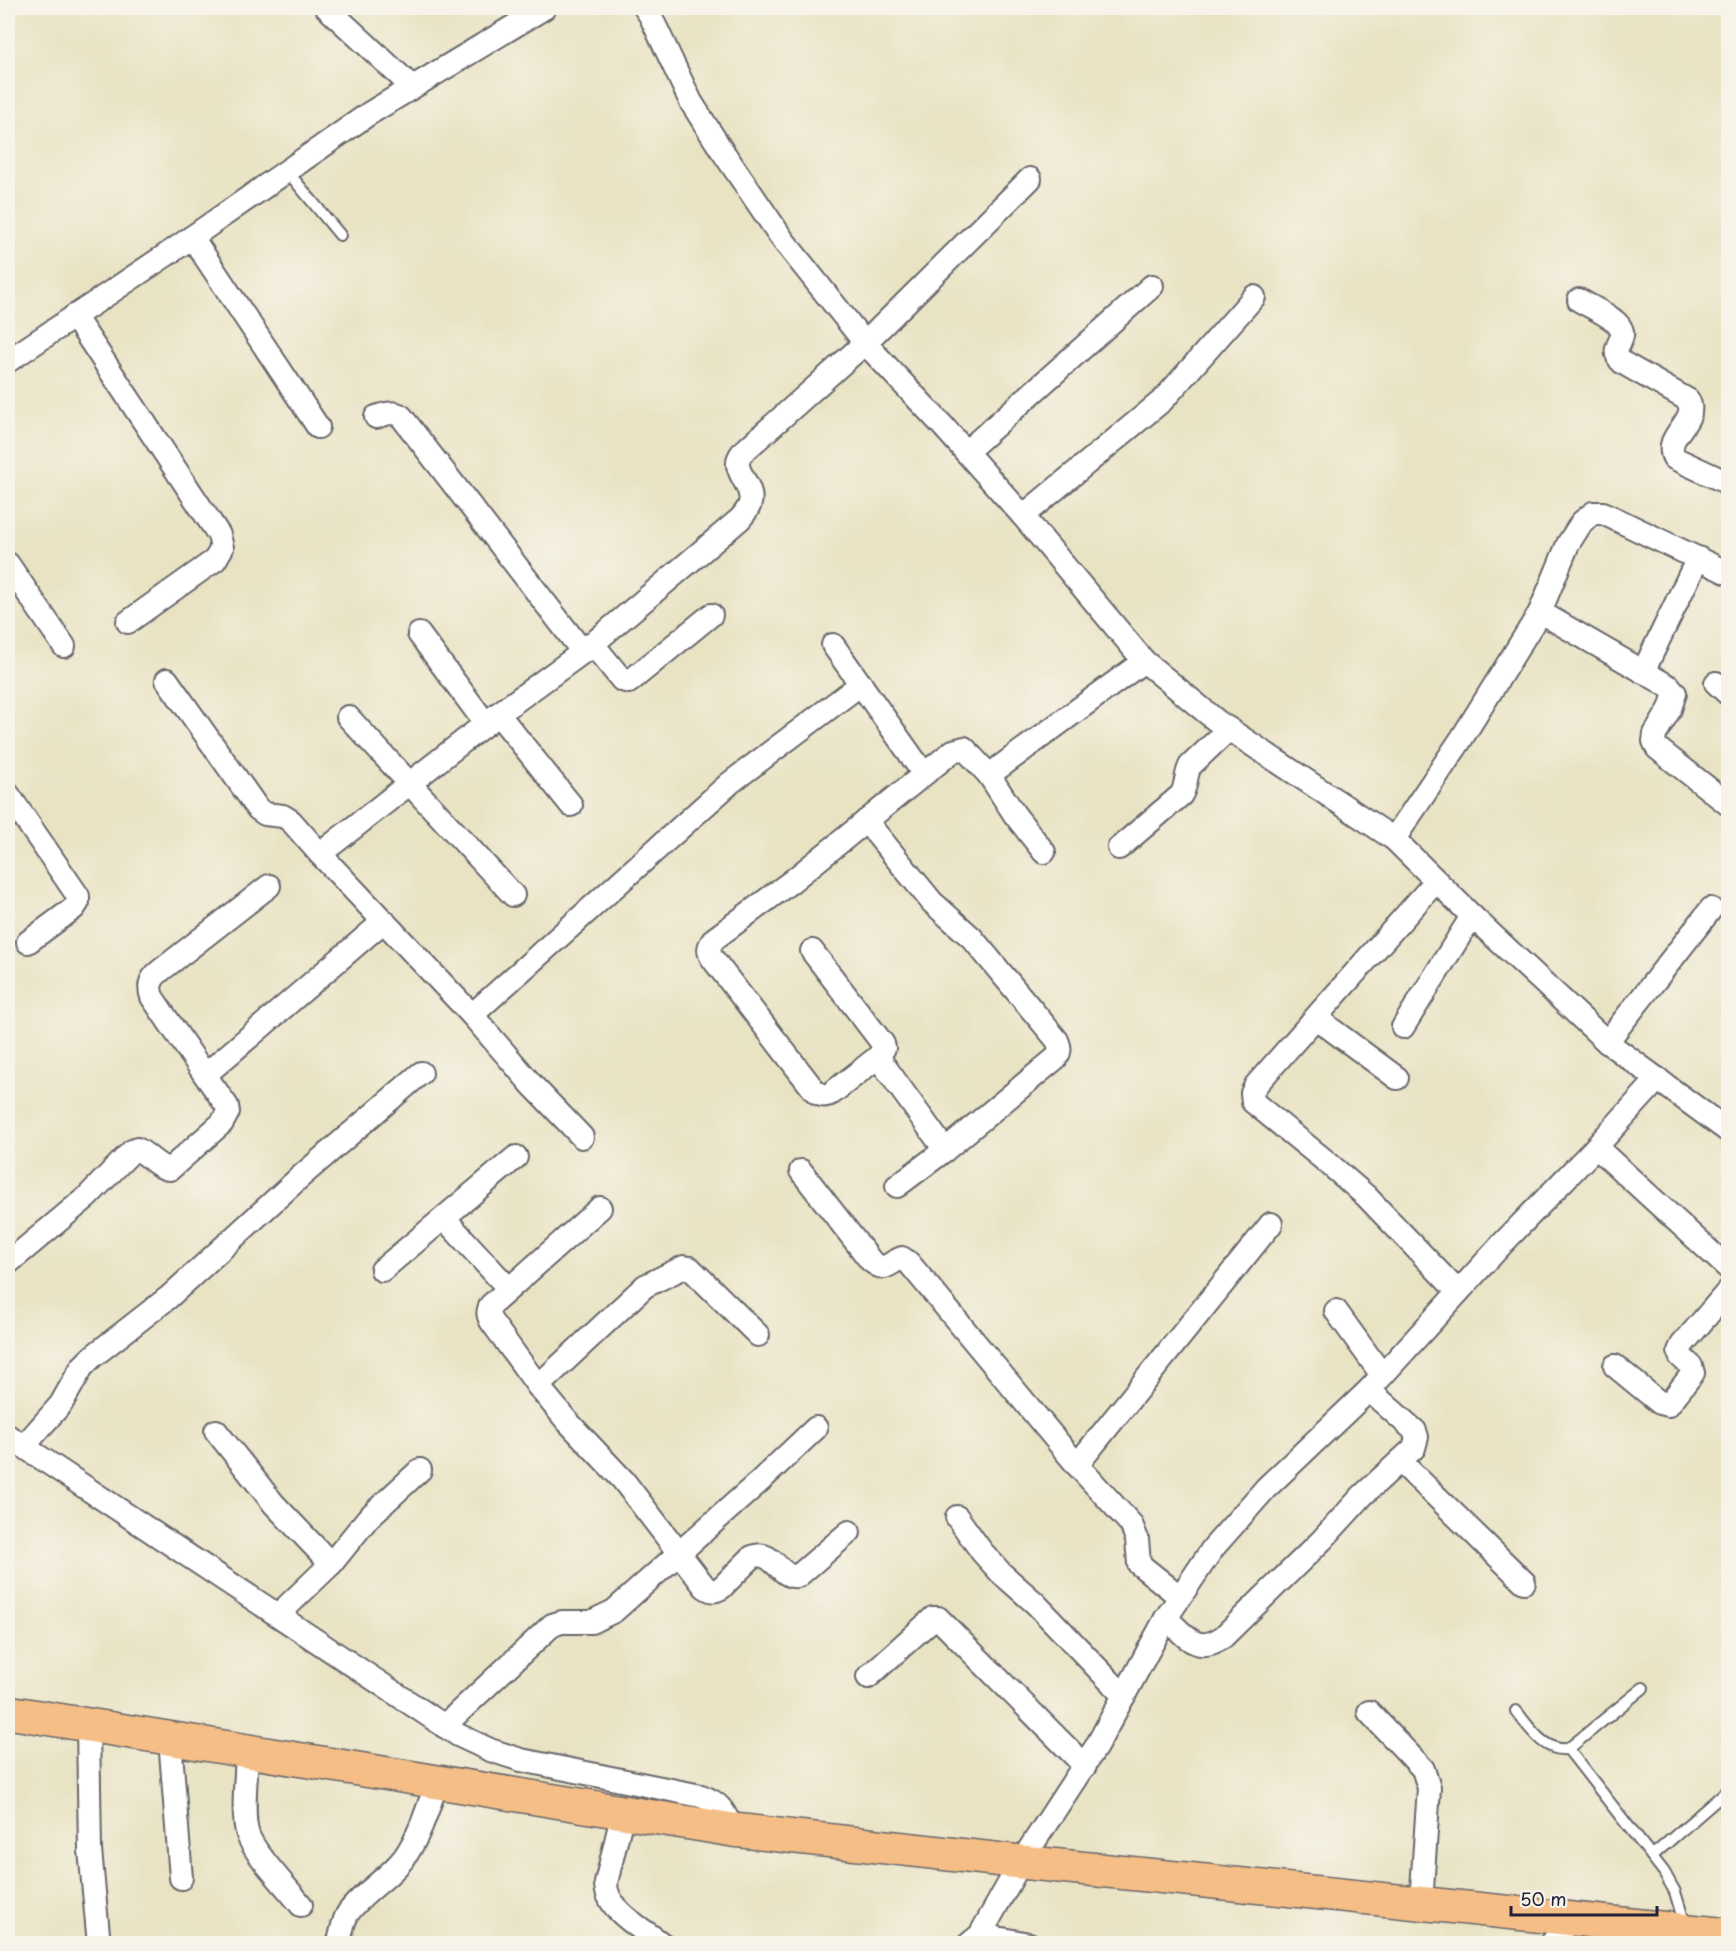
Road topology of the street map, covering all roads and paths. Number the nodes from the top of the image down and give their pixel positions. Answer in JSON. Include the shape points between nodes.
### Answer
{"nodes":[{"id":1,"x":327,"y":8,"type":"edge"},
{"id":2,"x":544,"y":8,"type":"edge"},
{"id":3,"x":645,"y":8,"type":"edge"},
{"id":4,"x":412,"y":87,"type":"junction"},
{"id":5,"x":287,"y":171,"type":"junction"},
{"id":6,"x":1030,"y":179,"type":"dead end"},
{"id":7,"x":340,"y":236,"type":"dead end"},
{"id":8,"x":192,"y":237,"type":"junction"},
{"id":9,"x":1152,"y":286,"type":"dead end"},
{"id":10,"x":1254,"y":297,"type":"dead end"},
{"id":11,"x":1579,"y":300,"type":"dead end"},
{"id":12,"x":74,"y":316,"type":"junction"},
{"id":13,"x":865,"y":343,"type":"junction"},
{"id":14,"x":8,"y":361,"type":"edge"},
{"id":15,"x":376,"y":417,"type":"dead end"},
{"id":16,"x":318,"y":427,"type":"dead end"},
{"id":17,"x":966,"y":452,"type":"junction"},
{"id":18,"x":1728,"y":483,"type":"edge"},
{"id":19,"x":1023,"y":516,"type":"junction"},
{"id":20,"x":1698,"y":558,"type":"junction"},
{"id":21,"x":8,"y":564,"type":"edge"},
{"id":22,"x":1728,"y":573,"type":"edge"},
{"id":23,"x":1540,"y":612,"type":"junction"},
{"id":24,"x":711,"y":615,"type":"dead end"},
{"id":25,"x":128,"y":622,"type":"dead end"},
{"id":26,"x":419,"y":633,"type":"dead end"},
{"id":27,"x":833,"y":645,"type":"dead end"},
{"id":28,"x":64,"y":646,"type":"dead end"},
{"id":29,"x":587,"y":647,"type":"junction"},
{"id":30,"x":1144,"y":661,"type":"junction"},
{"id":31,"x":1643,"y":672,"type":"junction"},
{"id":32,"x":167,"y":680,"type":"dead end"},
{"id":33,"x":861,"y":684,"type":"junction"},
{"id":34,"x":348,"y":717,"type":"dead end"},
{"id":35,"x":492,"y":719,"type":"junction"},
{"id":36,"x":1228,"y":729,"type":"junction"},
{"id":37,"x":924,"y":774,"type":"junction"},
{"id":38,"x":989,"y":775,"type":"junction"},
{"id":39,"x":409,"y":784,"type":"junction"},
{"id":40,"x":8,"y":794,"type":"edge"},
{"id":41,"x":1728,"y":804,"type":"edge"},
{"id":42,"x":571,"y":806,"type":"dead end"},
{"id":43,"x":866,"y":821,"type":"junction"},
{"id":44,"x":1394,"y":839,"type":"junction"},
{"id":45,"x":1119,"y":848,"type":"dead end"},
{"id":46,"x":1044,"y":852,"type":"dead end"},
{"id":47,"x":320,"y":854,"type":"junction"},
{"id":48,"x":1436,"y":881,"type":"junction"},
{"id":49,"x":269,"y":886,"type":"dead end"},
{"id":50,"x":513,"y":895,"type":"dead end"},
{"id":51,"x":1711,"y":909,"type":"dead end"},
{"id":52,"x":1472,"y":916,"type":"junction"},
{"id":53,"x":384,"y":921,"type":"junction"},
{"id":54,"x":28,"y":942,"type":"dead end"},
{"id":55,"x":812,"y":951,"type":"dead end"},
{"id":56,"x":472,"y":1015,"type":"junction"},
{"id":57,"x":1316,"y":1018,"type":"junction"},
{"id":58,"x":1403,"y":1027,"type":"dead end"},
{"id":59,"x":1606,"y":1042,"type":"junction"},
{"id":60,"x":878,"y":1057,"type":"junction"},
{"id":61,"x":421,"y":1073,"type":"dead end"},
{"id":62,"x":205,"y":1075,"type":"junction"},
{"id":63,"x":1397,"y":1078,"type":"dead end"},
{"id":64,"x":1658,"y":1079,"type":"junction"},
{"id":65,"x":1728,"y":1131,"type":"edge"},
{"id":66,"x":582,"y":1137,"type":"dead end"},
{"id":67,"x":1596,"y":1148,"type":"junction"},
{"id":68,"x":945,"y":1150,"type":"junction"},
{"id":69,"x":516,"y":1157,"type":"dead end"},
{"id":70,"x":801,"y":1171,"type":"dead end"},
{"id":71,"x":897,"y":1186,"type":"dead end"},
{"id":72,"x":600,"y":1208,"type":"dead end"},
{"id":73,"x":444,"y":1218,"type":"junction"},
{"id":74,"x":1271,"y":1224,"type":"dead end"},
{"id":75,"x":8,"y":1263,"type":"edge"},
{"id":76,"x":1728,"y":1268,"type":"edge"},
{"id":77,"x":382,"y":1270,"type":"dead end"},
{"id":78,"x":509,"y":1289,"type":"junction"},
{"id":79,"x":1728,"y":1291,"type":"edge"},
{"id":80,"x":1458,"y":1292,"type":"junction"},
{"id":81,"x":1336,"y":1311,"type":"dead end"},
{"id":82,"x":758,"y":1335,"type":"dead end"},
{"id":83,"x":1616,"y":1366,"type":"dead end"},
{"id":84,"x":1376,"y":1383,"type":"junction"},
{"id":85,"x":538,"y":1386,"type":"junction"},
{"id":86,"x":816,"y":1428,"type":"dead end"},
{"id":87,"x":216,"y":1431,"type":"dead end"},
{"id":88,"x":16,"y":1441,"type":"edge"},
{"id":89,"x":1400,"y":1461,"type":"junction"},
{"id":90,"x":1077,"y":1465,"type":"junction"},
{"id":91,"x":420,"y":1470,"type":"dead end"},
{"id":92,"x":957,"y":1517,"type":"dead end"},
{"id":93,"x":849,"y":1532,"type":"dead end"},
{"id":94,"x":679,"y":1554,"type":"junction"},
{"id":95,"x":330,"y":1564,"type":"junction"},
{"id":96,"x":1524,"y":1582,"type":"dead end"},
{"id":97,"x":1179,"y":1596,"type":"junction"},
{"id":98,"x":279,"y":1614,"type":"junction"},
{"id":99,"x":1166,"y":1618,"type":"junction"},
{"id":100,"x":868,"y":1677,"type":"dead end"},
{"id":101,"x":1643,"y":1688,"type":"dead end"},
{"id":102,"x":1124,"y":1696,"type":"junction"},
{"id":103,"x":1516,"y":1711,"type":"dead end"},
{"id":104,"x":8,"y":1712,"type":"edge"},
{"id":105,"x":1369,"y":1712,"type":"dead end"},
{"id":106,"x":88,"y":1725,"type":"junction"},
{"id":107,"x":444,"y":1726,"type":"junction"},
{"id":108,"x":170,"y":1739,"type":"junction"},
{"id":109,"x":1568,"y":1749,"type":"junction"},
{"id":110,"x":247,"y":1752,"type":"junction"},
{"id":111,"x":1085,"y":1766,"type":"junction"},
{"id":112,"x":436,"y":1782,"type":"junction"},
{"id":113,"x":1728,"y":1790,"type":"edge"},
{"id":114,"x":623,"y":1812,"type":"junction"},
{"id":115,"x":733,"y":1830,"type":"junction"},
{"id":116,"x":1652,"y":1856,"type":"junction"},
{"id":117,"x":1021,"y":1862,"type":"junction"},
{"id":118,"x":181,"y":1878,"type":"dead end"},
{"id":119,"x":1421,"y":1903,"type":"junction"},
{"id":120,"x":301,"y":1905,"type":"dead end"},
{"id":121,"x":1560,"y":1930,"type":"edge"},
{"id":122,"x":1687,"y":1931,"type":"junction"},
{"id":123,"x":1728,"y":1935,"type":"edge"},
{"id":124,"x":974,"y":1939,"type":"edge"},
{"id":125,"x":99,"y":1944,"type":"edge"},
{"id":126,"x":338,"y":1944,"type":"edge"},
{"id":127,"x":662,"y":1944,"type":"edge"},
{"id":128,"x":1029,"y":1944,"type":"edge"}],
"edges":[{"from":1,"to":4,"type":"street"},
{"from":2,"to":4,"type":"street"},
{"from":3,"to":13,"type":"street","via":[[691,102],[719,146],[783,240]]},
{"from":4,"to":5,"type":"street"},
{"from":5,"to":7,"type":"lane"},
{"from":5,"to":8,"type":"street"},
{"from":6,"to":13,"type":"street"},
{"from":8,"to":12,"type":"street"},
{"from":8,"to":16,"type":"street"},
{"from":9,"to":17,"type":"street"},
{"from":10,"to":19,"type":"street","via":[[1163,400]]},
{"from":11,"to":18,"type":"street","via":[[1621,329],[1615,350],[1623,363],[1688,400],[1690,415],[1672,441],[1670,451],[1674,458]]},
{"from":12,"to":14,"type":"street"},
{"from":12,"to":25,"type":"street","via":[[219,534],[222,548],[215,560]]},
{"from":13,"to":17,"type":"street"},
{"from":13,"to":29,"type":"street","via":[[738,458],[751,501],[740,519]]},
{"from":15,"to":29,"type":"street","via":[[390,413],[401,416]]},
{"from":17,"to":19,"type":"street"},
{"from":19,"to":30,"type":"street"},
{"from":20,"to":22,"type":"street"},
{"from":20,"to":23,"type":"street","via":[[1603,513],[1593,513],[1568,544]]},
{"from":20,"to":31,"type":"street"},
{"from":21,"to":28,"type":"street"},
{"from":23,"to":31,"type":"street"},
{"from":23,"to":44,"type":"street"},
{"from":24,"to":29,"type":"street","via":[[629,682]]},
{"from":26,"to":35,"type":"street"},
{"from":27,"to":33,"type":"street"},
{"from":29,"to":35,"type":"street"},
{"from":30,"to":36,"type":"street"},
{"from":30,"to":38,"type":"street"},
{"from":31,"to":41,"type":"street","via":[[1675,693],[1655,735],[1657,748]]},
{"from":32,"to":47,"type":"street","via":[[258,809],[291,821]]},
{"from":33,"to":37,"type":"street"},
{"from":33,"to":56,"type":"street","via":[[730,783]]},
{"from":34,"to":39,"type":"street"},
{"from":35,"to":39,"type":"street"},
{"from":35,"to":42,"type":"street"},
{"from":36,"to":44,"type":"street"},
{"from":36,"to":45,"type":"street","via":[[1191,766],[1181,795]]},
{"from":37,"to":38,"type":"street","via":[[953,751],[964,748]]},
{"from":37,"to":43,"type":"street"},
{"from":38,"to":46,"type":"street"},
{"from":39,"to":47,"type":"street"},
{"from":39,"to":50,"type":"street"},
{"from":40,"to":54,"type":"street","via":[[78,896],[74,908]]},
{"from":43,"to":60,"type":"street","via":[[714,939],[709,952],[819,1095],[832,1093]]},
{"from":43,"to":68,"type":"street","via":[[932,902],[972,938],[1060,1047],[1056,1058]]},
{"from":44,"to":48,"type":"street"},
{"from":47,"to":53,"type":"street"},
{"from":48,"to":52,"type":"street"},
{"from":48,"to":57,"type":"street"},
{"from":49,"to":62,"type":"street","via":[[160,971],[150,984],[152,997]]},
{"from":51,"to":59,"type":"street"},
{"from":52,"to":58,"type":"street"},
{"from":52,"to":59,"type":"street"},
{"from":53,"to":56,"type":"street"},
{"from":53,"to":62,"type":"street"},
{"from":55,"to":60,"type":"street","via":[[883,1044]]},
{"from":56,"to":66,"type":"street"},
{"from":57,"to":63,"type":"street"},
{"from":57,"to":80,"type":"street","via":[[1256,1085],[1253,1102],[1366,1196]]},
{"from":59,"to":64,"type":"street"},
{"from":60,"to":68,"type":"street"},
{"from":61,"to":88,"type":"street","via":[[298,1178],[169,1297],[92,1357],[61,1404]]},
{"from":62,"to":75,"type":"street","via":[[227,1106],[222,1123],[170,1169],[141,1150],[132,1150],[87,1197]]},
{"from":64,"to":65,"type":"street"},
{"from":64,"to":67,"type":"street"},
{"from":67,"to":76,"type":"street"},
{"from":67,"to":80,"type":"street"},
{"from":68,"to":71,"type":"street"},
{"from":69,"to":73,"type":"street"},
{"from":70,"to":90,"type":"street","via":[[870,1260],[882,1268],[902,1258],[909,1263]]},
{"from":72,"to":78,"type":"street"},
{"from":73,"to":77,"type":"street"},
{"from":73,"to":78,"type":"street"},
{"from":74,"to":90,"type":"street"},
{"from":78,"to":85,"type":"street","via":[[491,1305],[488,1315]]},
{"from":79,"to":83,"type":"street","via":[[1682,1345],[1680,1356],[1693,1373],[1668,1405],[1660,1403]]},
{"from":80,"to":84,"type":"street"},
{"from":81,"to":84,"type":"street"},
{"from":82,"to":85,"type":"street","via":[[690,1268],[684,1267],[645,1286]]},
{"from":84,"to":89,"type":"street","via":[[1417,1437],[1414,1448]]},
{"from":84,"to":97,"type":"street","via":[[1266,1488],[1213,1548]]},
{"from":85,"to":94,"type":"street","via":[[623,1480]]},
{"from":86,"to":94,"type":"street"},
{"from":87,"to":95,"type":"street","via":[[274,1504]]},
{"from":88,"to":98,"type":"street"},
{"from":89,"to":96,"type":"street"},
{"from":89,"to":99,"type":"street","via":[[1213,1644],[1195,1643]]},
{"from":90,"to":97,"type":"street","via":[[1131,1524],[1137,1539],[1138,1564]]},
{"from":91,"to":95,"type":"street","via":[[368,1518]]},
{"from":92,"to":102,"type":"street","via":[[1001,1573]]},
{"from":93,"to":94,"type":"street","via":[[798,1576],[787,1575],[766,1556],[758,1554],[715,1591],[705,1587]]},
{"from":94,"to":107,"type":"street","via":[[603,1618],[552,1625]]},
{"from":95,"to":98,"type":"street"},
{"from":97,"to":99,"type":"street"},
{"from":98,"to":107,"type":"street"},
{"from":99,"to":102,"type":"street"},
{"from":100,"to":111,"type":"street","via":[[933,1618],[938,1618]]},
{"from":101,"to":109,"type":"lane"},
{"from":102,"to":111,"type":"street"},
{"from":103,"to":109,"type":"lane","via":[[1550,1747]]},
{"from":104,"to":106,"type":"highway"},
{"from":105,"to":119,"type":"street","via":[[1418,1763],[1428,1788]]},
{"from":106,"to":108,"type":"highway"},
{"from":106,"to":125,"type":"street","via":[[90,1850]]},
{"from":107,"to":115,"type":"street","via":[[490,1750],[522,1760],[706,1798],[721,1807]]},
{"from":108,"to":110,"type":"highway"},
{"from":108,"to":118,"type":"street"},
{"from":109,"to":116,"type":"lane"},
{"from":110,"to":112,"type":"highway"},
{"from":110,"to":120,"type":"street","via":[[248,1835]]},
{"from":111,"to":117,"type":"street"},
{"from":112,"to":114,"type":"highway"},
{"from":112,"to":126,"type":"street","via":[[415,1840],[386,1878],[347,1915]]},
{"from":113,"to":116,"type":"lane"},
{"from":114,"to":115,"type":"highway"},
{"from":114,"to":127,"type":"street","via":[[606,1892],[614,1907]]},
{"from":115,"to":117,"type":"highway"},
{"from":116,"to":122,"type":"lane","via":[[1675,1892]]},
{"from":117,"to":119,"type":"highway"},
{"from":117,"to":124,"type":"street"},
{"from":119,"to":121,"type":"highway"},
{"from":121,"to":122,"type":"highway"},
{"from":122,"to":123,"type":"highway"},
{"from":124,"to":128,"type":"street"}]}
